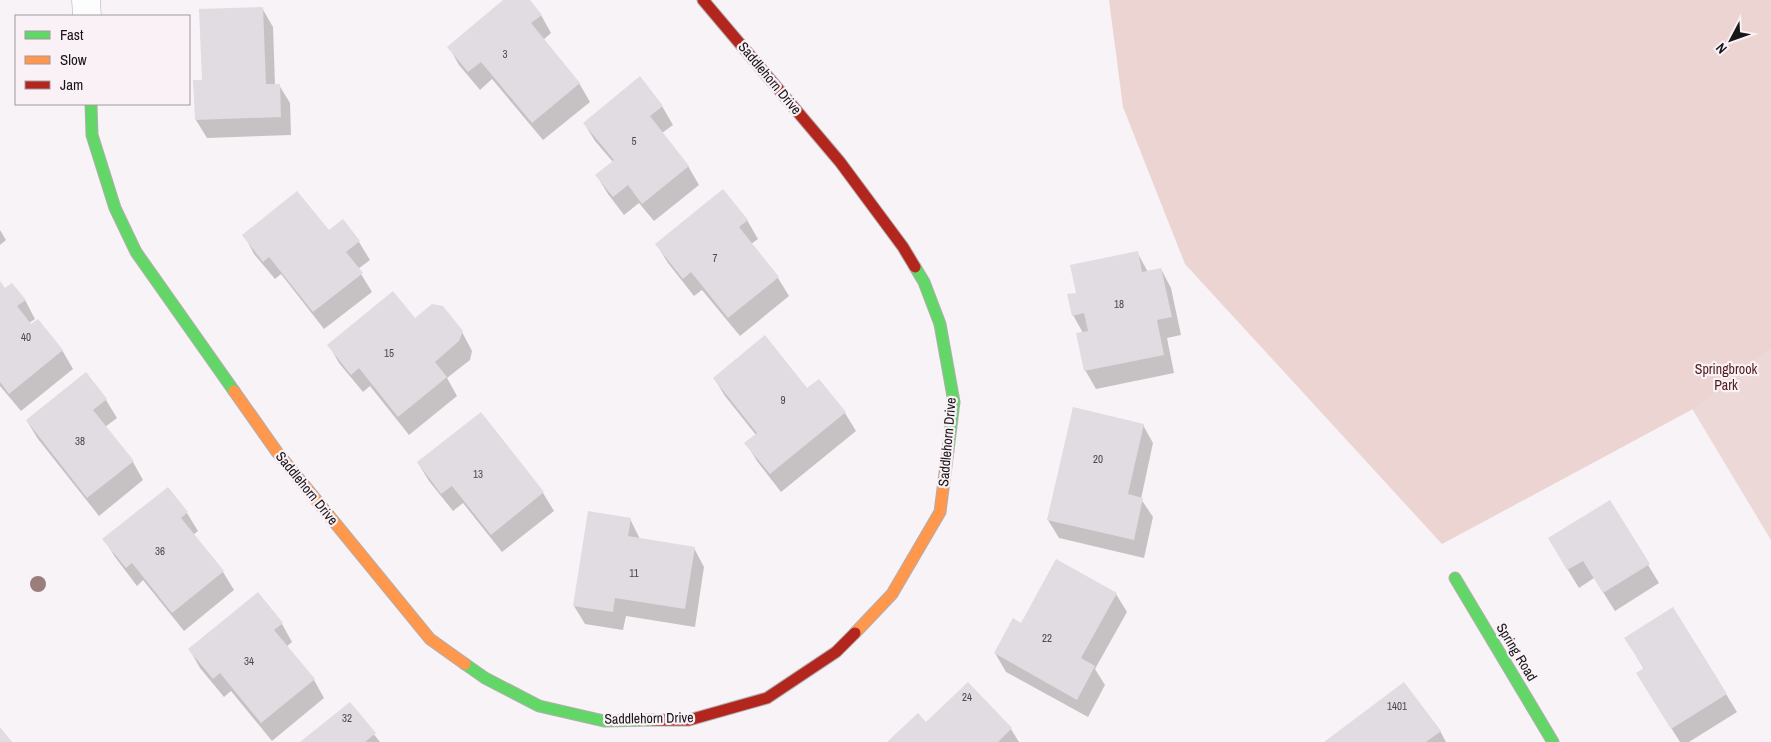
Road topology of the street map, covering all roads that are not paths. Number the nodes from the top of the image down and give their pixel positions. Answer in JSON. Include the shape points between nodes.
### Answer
{"nodes":[{"id":1,"x":86,"y":0,"type":"edge"},
{"id":2,"x":703,"y":0,"type":"edge"},
{"id":3,"x":87,"y":15,"type":"edge"},
{"id":4,"x":91,"y":105,"type":"edge"},
{"id":5,"x":1455,"y":578,"type":"dead end"},
{"id":6,"x":1553,"y":742,"type":"edge"}],
"edges":[{"from":1,"to":3,"type":"street"},
{"from":2,"to":4,"type":"street","name":"Saddlehorn Drive","via":[[840,162],[903,247],[924,282],[940,324],[954,402],[940,512],[892,594],[836,652],[767,698],[689,720],[604,721],[539,706],[485,678],[430,638],[278,452],[136,252],[114,208],[92,135]]},
{"from":5,"to":6,"type":"street","name":"Spring Road"}]}
